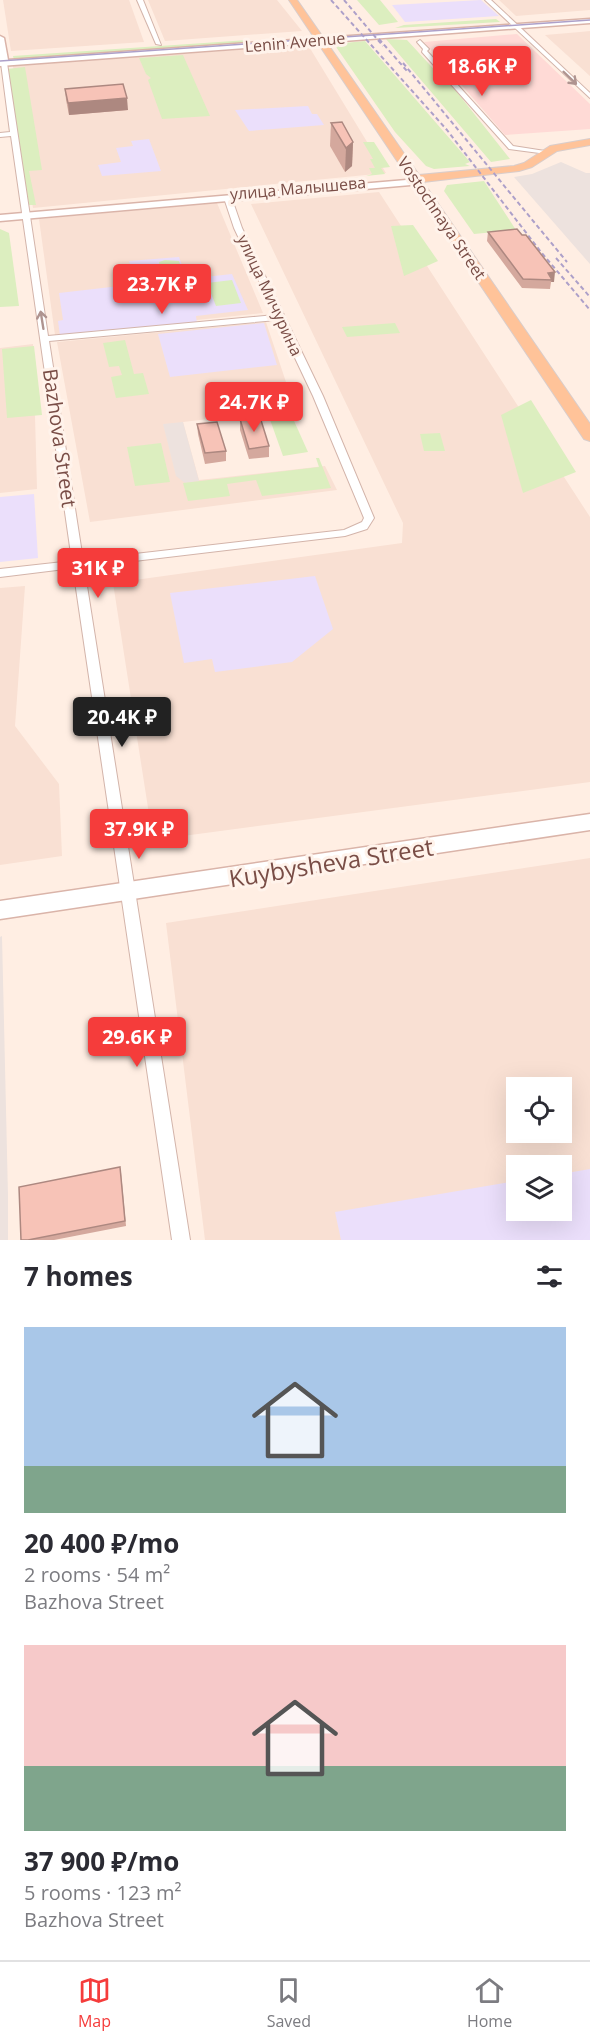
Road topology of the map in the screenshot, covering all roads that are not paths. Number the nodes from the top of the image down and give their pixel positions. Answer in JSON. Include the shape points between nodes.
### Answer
{"nodes":[{"id":1,"x":140,"y":0,"type":"edge"},
{"id":2,"x":293,"y":0,"type":"edge"},
{"id":3,"x":488,"y":0,"type":"edge"},
{"id":4,"x":590,"y":19,"type":"edge"},
{"id":5,"x":514,"y":24,"type":"junction"},
{"id":6,"x":319,"y":37,"type":"junction"},
{"id":7,"x":0,"y":38,"type":"edge"},
{"id":8,"x":420,"y":42,"type":"dead end"},
{"id":9,"x":159,"y":44,"type":"junction"},
{"id":10,"x":2,"y":58,"type":"edge"},
{"id":11,"x":590,"y":96,"type":"edge"},
{"id":12,"x":13,"y":134,"type":"junction"},
{"id":13,"x":0,"y":135,"type":"edge"},
{"id":14,"x":590,"y":143,"type":"edge"},
{"id":15,"x":545,"y":153,"type":"junction"},
{"id":16,"x":417,"y":180,"type":"junction"},
{"id":17,"x":228,"y":198,"type":"junction"},
{"id":18,"x":25,"y":214,"type":"junction"},
{"id":19,"x":0,"y":216,"type":"edge"},
{"id":20,"x":280,"y":317,"type":"junction"},
{"id":21,"x":46,"y":339,"type":"junction"},
{"id":22,"x":590,"y":436,"type":"edge"},
{"id":23,"x":78,"y":564,"type":"junction"},
{"id":24,"x":0,"y":573,"type":"edge"},
{"id":25,"x":590,"y":822,"type":"edge"},
{"id":26,"x":127,"y":891,"type":"junction"},
{"id":27,"x":0,"y":910,"type":"edge"},
{"id":28,"x":181,"y":1240,"type":"edge"}],
"edges":[{"from":1,"to":9,"type":"street"},
{"from":2,"to":6,"type":"main road","name":"Vostochnaya Street"},
{"from":3,"to":5,"type":"street"},
{"from":4,"to":5,"type":"main road","name":"Lenin Avenue"},
{"from":5,"to":6,"type":"main road","name":"Lenin Avenue"},
{"from":5,"to":11,"type":"street","one_way":true},
{"from":6,"to":9,"type":"main road","name":"Lenin Avenue"},
{"from":6,"to":10,"type":"main road","name":"Lenin Avenue"},
{"from":6,"to":16,"type":"main road","name":"Vostochnaya Street"},
{"from":7,"to":10,"type":"main road","name":"Bazhova Street"},
{"from":8,"to":15,"type":"street","via":[[511,148]]},
{"from":9,"to":10,"type":"main road","name":"Lenin Avenue"},
{"from":10,"to":12,"type":"street","name":"Bazhova Street"},
{"from":12,"to":13,"type":"street"},
{"from":12,"to":18,"type":"street","name":"Bazhova Street"},
{"from":14,"to":15,"type":"main road","name":"улица Малышева","via":[[562,146]]},
{"from":14,"to":16,"type":"main road","name":"улица Малышева","via":[[562,150],[519,173]]},
{"from":15,"to":16,"type":"main road","name":"улица Малышева","via":[[515,169]]},
{"from":16,"to":17,"type":"main road","name":"улица Малышева"},
{"from":16,"to":18,"type":"main road","name":"улица Малышева"},
{"from":16,"to":22,"type":"main road","name":"Vostochnaya Street"},
{"from":17,"to":18,"type":"main road","name":"улица Малышева"},
{"from":17,"to":20,"type":"street","name":"улица Мичурина"},
{"from":18,"to":19,"type":"main road"},
{"from":21,"to":18,"type":"street","name":"Bazhova Street","one_way":true},
{"from":20,"to":21,"type":"street"},
{"from":20,"to":23,"type":"street","name":"улица Мичурина","via":[[322,406],[368,524],[345,533]]},
{"from":21,"to":23,"type":"street","name":"Bazhova Street"},
{"from":23,"to":24,"type":"street"},
{"from":23,"to":26,"type":"street","name":"Bazhova Street"},
{"from":25,"to":26,"type":"main road","name":"Kuybysheva Street"},
{"from":26,"to":27,"type":"main road","name":"Kuybysheva Street"},
{"from":26,"to":28,"type":"street","name":"Bazhova Street"}]}
